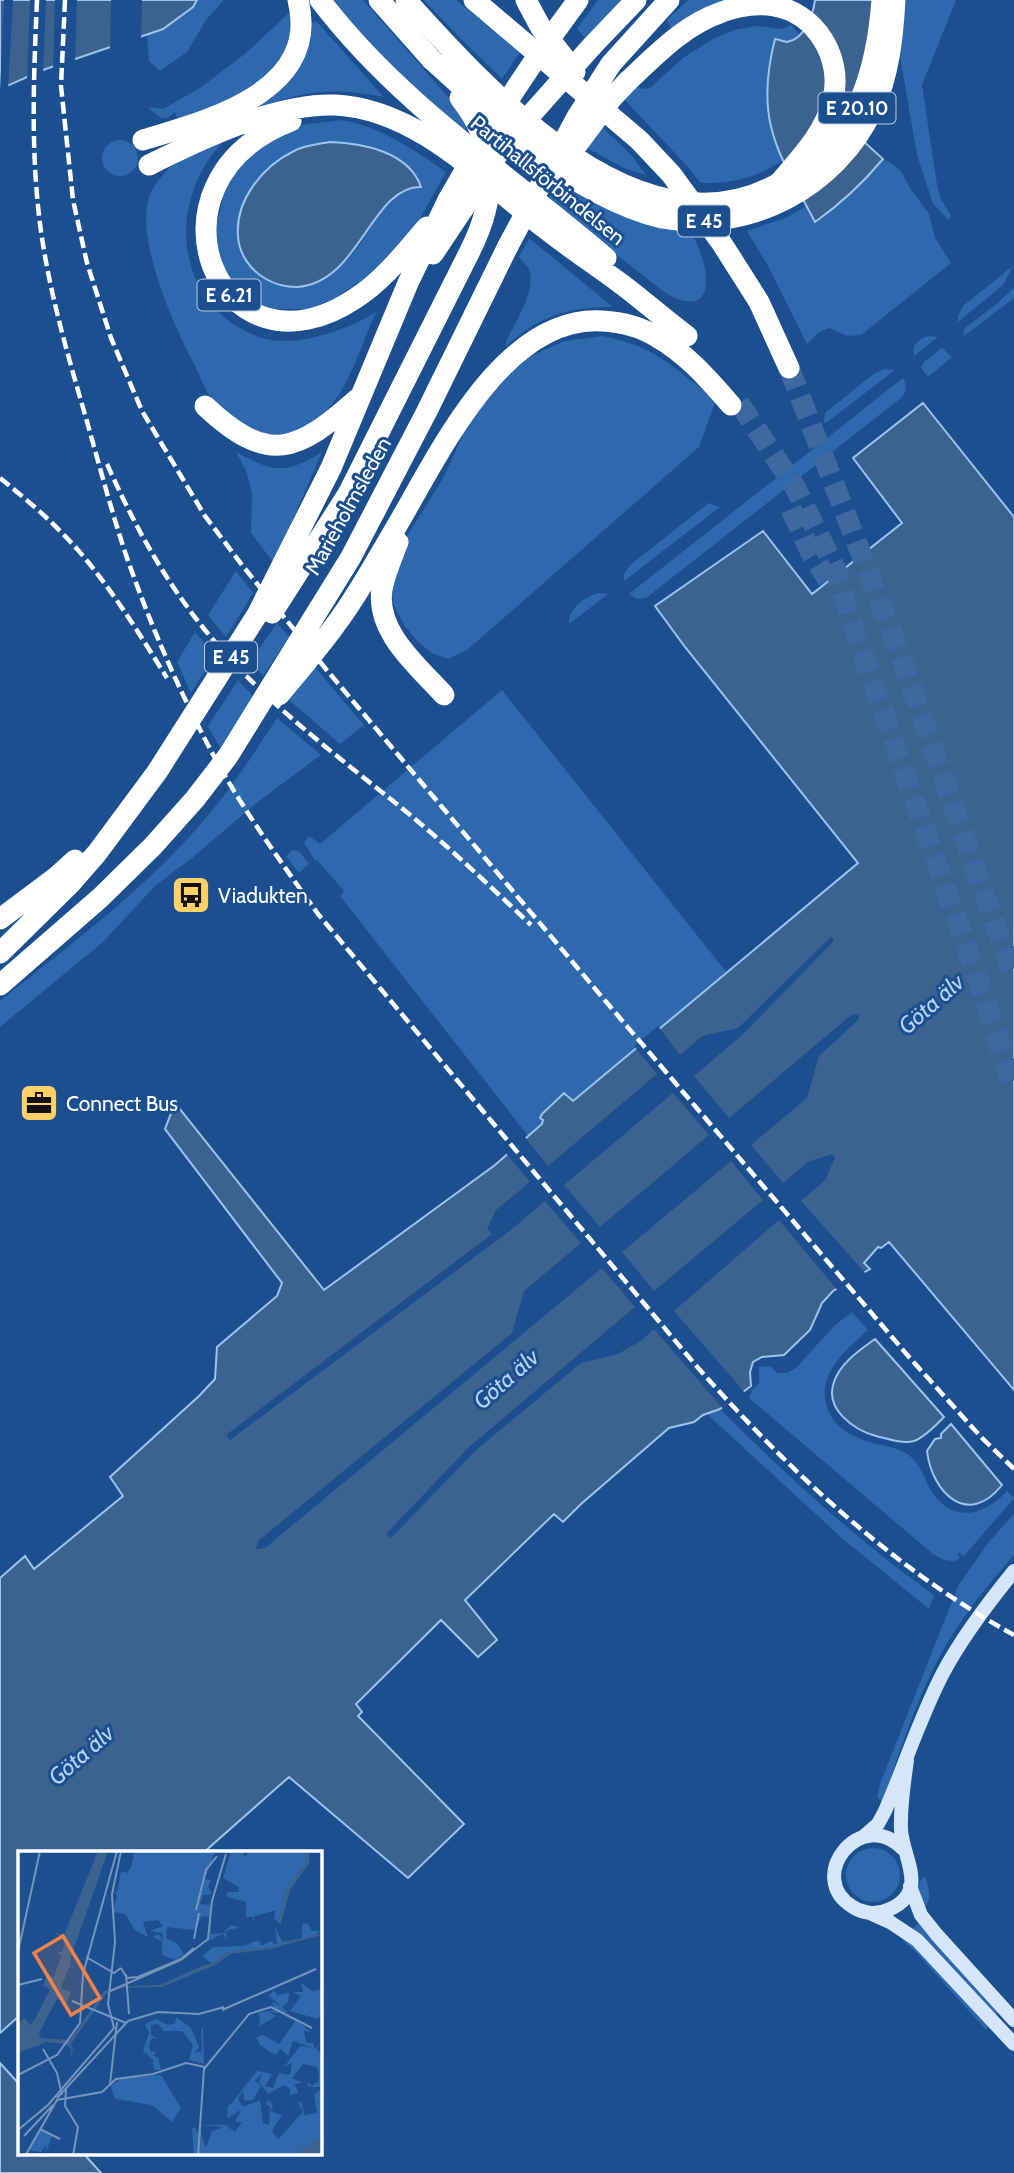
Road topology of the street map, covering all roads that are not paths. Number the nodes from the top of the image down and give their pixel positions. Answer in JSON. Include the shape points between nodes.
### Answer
{"nodes":[{"id":1,"x":298,"y":0,"type":"edge"},
{"id":2,"x":320,"y":0,"type":"edge"},
{"id":3,"x":379,"y":0,"type":"edge"},
{"id":4,"x":405,"y":0,"type":"edge"},
{"id":5,"x":474,"y":0,"type":"edge"},
{"id":6,"x":526,"y":0,"type":"edge"},
{"id":7,"x":578,"y":0,"type":"edge"},
{"id":8,"x":636,"y":0,"type":"edge"},
{"id":9,"x":669,"y":0,"type":"edge"},
{"id":10,"x":882,"y":0,"type":"edge"},
{"id":11,"x":895,"y":0,"type":"edge"},
{"id":12,"x":432,"y":60,"type":"junction"},
{"id":13,"x":331,"y":105,"type":"junction"},
{"id":14,"x":143,"y":140,"type":"dead end"},
{"id":15,"x":639,"y":140,"type":"junction"},
{"id":16,"x":149,"y":165,"type":"dead end"},
{"id":17,"x":779,"y":183,"type":"junction"},
{"id":18,"x":451,"y":206,"type":"junction"},
{"id":19,"x":508,"y":246,"type":"junction"},
{"id":20,"x":395,"y":312,"type":"joint"},
{"id":21,"x":687,"y":336,"type":"junction"},
{"id":22,"x":789,"y":368,"type":"tunnel mouth"},
{"id":23,"x":360,"y":396,"type":"junction"},
{"id":24,"x":735,"y":404,"type":"joint"},
{"id":25,"x":205,"y":407,"type":"dead end"},
{"id":26,"x":427,"y":476,"type":"junction"},
{"id":27,"x":444,"y":695,"type":"dead end"},
{"id":28,"x":228,"y":755,"type":"junction"},
{"id":29,"x":157,"y":772,"type":"junction"},
{"id":30,"x":116,"y":827,"type":"junction"},
{"id":31,"x":0,"y":919,"type":"edge"},
{"id":32,"x":0,"y":953,"type":"edge"},
{"id":33,"x":0,"y":985,"type":"edge"},
{"id":34,"x":1014,"y":1571,"type":"edge"},
{"id":35,"x":907,"y":1760,"type":"junction"},
{"id":36,"x":863,"y":1837,"type":"junction"},
{"id":37,"x":903,"y":1849,"type":"junction"},
{"id":38,"x":910,"y":1885,"type":"junction"},
{"id":39,"x":868,"y":1913,"type":"junction"},
{"id":40,"x":1014,"y":2020,"type":"edge"},
{"id":41,"x":1014,"y":2044,"type":"edge"}],
"edges":[{"from":1,"to":14,"type":"highway","via":[[302,20],[299,44],[279,78],[215,116]]},
{"from":2,"to":21,"type":"highway","name":"Partihallsförbindelsen","number":"E 6.21","via":[[408,96],[604,256]]},
{"from":3,"to":12,"type":"highway","name":"Partihallsförbindelsen","number":"E 45"},
{"from":4,"to":17,"type":"highway","name":"Partihallsförbindelsen","number":"E 45","bridge":true,"via":[[517,114],[565,152],[611,178],[661,197],[695,203],[743,197]]},
{"from":5,"to":15,"type":"highway"},
{"from":6,"to":15,"type":"highway","via":[[565,60]]},
{"from":7,"to":18,"type":"highway","bridge":true,"via":[[471,158]]},
{"from":8,"to":18,"type":"highway","number":"E 6.21","bridge":true},
{"from":9,"to":19,"type":"highway","name":"Marieholmsleden","number":"E 45","bridge":true,"via":[[611,64]]},
{"from":10,"to":17,"type":"highway","name":"Partihallsförbindelsen","number":"E 20.10","via":[[872,67],[854,114],[820,158]]},
{"from":11,"to":12,"type":"highway","name":"Partihallsförbindelsen","number":"E 45","bridge":true,"via":[[877,99],[842,158],[817,181],[782,201],[754,213],[716,220],[655,216],[596,192],[524,143]]},
{"from":12,"to":29,"type":"highway","number":"E 45","bridge":true,"via":[[482,133],[490,169],[488,203],[478,236],[348,494],[206,713]]},
{"from":13,"to":16,"type":"highway","number":"E 6.21","via":[[291,108],[205,138]]},
{"from":13,"to":18,"type":"highway","number":"E 6.21","via":[[258,138],[232,162],[215,190],[206,219],[206,251],[215,276],[233,299],[279,320],[335,310],[377,282]]},
{"from":13,"to":21,"type":"highway","number":"E 6.21","via":[[378,112],[413,128]]},
{"from":15,"to":22,"type":"highway","via":[[671,174],[721,242],[759,302]]},
{"from":17,"to":19,"type":"highway","number":"E 45","bridge":true,"via":[[820,132],[835,90],[834,67],[825,41],[797,15],[782,8],[744,6],[686,30],[628,81],[589,127]]},
{"from":18,"to":20,"type":"highway","number":"E 6.21"},
{"from":19,"to":28,"type":"highway","name":"Marieholmsleden","number":"E 45","via":[[351,557]]},
{"from":20,"to":23,"type":"highway","name":"Marieholmsleden","number":"E 45"},
{"from":21,"to":24,"type":"highway","name":"Partihallsförbindelsen","number":"E 6.21"},
{"from":23,"to":25,"type":"highway","number":"E 45","via":[[326,426],[302,441],[280,446],[244,438]]},
{"from":23,"to":29,"type":"highway","name":"Marieholmsleden","number":"E 45","via":[[331,468],[257,615]]},
{"from":24,"to":26,"type":"highway","number":"E 45","via":[[656,336],[611,321],[570,323],[529,343],[498,372],[466,411]]},
{"from":26,"to":27,"type":"highway","via":[[393,553],[382,590],[383,614],[393,635]]},
{"from":26,"to":28,"type":"highway","number":"E 45","via":[[337,623]]},
{"from":28,"to":33,"type":"highway","name":"Marieholmsleden","number":"E 45","via":[[153,846]]},
{"from":29,"to":30,"type":"highway","name":"Marieholmsleden","number":"E 45"},
{"from":30,"to":31,"type":"highway"},
{"from":30,"to":32,"type":"highway","name":"Marieholmsleden","number":"E 45","via":[[70,884]]},
{"from":34,"to":35,"type":"street","via":[[945,1670]]},
{"from":35,"to":36,"type":"street","via":[[878,1824]]},
{"from":35,"to":37,"type":"street","via":[[900,1816]]},
{"from":36,"to":37,"type":"street","via":[[885,1837]]},
{"from":36,"to":39,"type":"street","via":[[841,1852],[835,1875],[842,1898]]},
{"from":37,"to":38,"type":"street","via":[[911,1868]]},
{"from":38,"to":39,"type":"street","via":[[894,1907]]},
{"from":38,"to":40,"type":"street","via":[[921,1915],[937,1936]]},
{"from":39,"to":41,"type":"street","via":[[917,1940]]}]}
